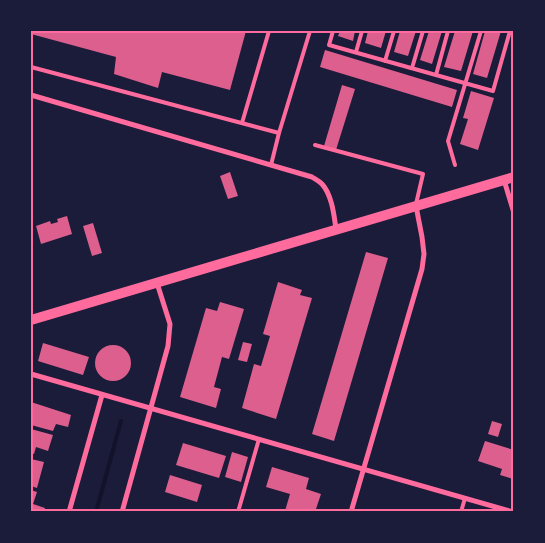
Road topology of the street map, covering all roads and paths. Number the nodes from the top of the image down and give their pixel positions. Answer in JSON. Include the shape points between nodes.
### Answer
{"nodes":[{"id":1,"x":268,"y":31,"type":"edge"},
{"id":2,"x":310,"y":31,"type":"edge"},
{"id":3,"x":333,"y":31,"type":"edge"},
{"id":4,"x":362,"y":31,"type":"edge"},
{"id":5,"x":394,"y":31,"type":"edge"},
{"id":6,"x":423,"y":31,"type":"edge"},
{"id":7,"x":448,"y":31,"type":"edge"},
{"id":8,"x":481,"y":31,"type":"edge"},
{"id":9,"x":510,"y":31,"type":"edge"},
{"id":10,"x":356,"y":52,"type":"junction"},
{"id":11,"x":385,"y":61,"type":"junction"},
{"id":12,"x":31,"y":67,"type":"edge"},
{"id":13,"x":412,"y":68,"type":"junction"},
{"id":14,"x":436,"y":75,"type":"junction"},
{"id":15,"x":465,"y":83,"type":"junction"},
{"id":16,"x":31,"y":95,"type":"edge"},
{"id":17,"x":242,"y":123,"type":"junction"},
{"id":18,"x":279,"y":133,"type":"junction"},
{"id":19,"x":315,"y":145,"type":"dead end"},
{"id":20,"x":271,"y":165,"type":"junction"},
{"id":21,"x":455,"y":165,"type":"dead end"},
{"id":22,"x":509,"y":178,"type":"edge"},
{"id":23,"x":416,"y":206,"type":"junction"},
{"id":24,"x":514,"y":213,"type":"edge"},
{"id":25,"x":336,"y":229,"type":"junction"},
{"id":26,"x":157,"y":283,"type":"junction"},
{"id":27,"x":31,"y":320,"type":"edge"},
{"id":28,"x":31,"y":374,"type":"edge"},
{"id":29,"x":102,"y":395,"type":"junction"},
{"id":30,"x":151,"y":408,"type":"junction"},
{"id":31,"x":259,"y":439,"type":"junction"},
{"id":32,"x":363,"y":468,"type":"junction"},
{"id":33,"x":466,"y":498,"type":"junction"},
{"id":34,"x":69,"y":512,"type":"edge"},
{"id":35,"x":122,"y":512,"type":"edge"},
{"id":36,"x":238,"y":512,"type":"edge"},
{"id":37,"x":351,"y":512,"type":"edge"},
{"id":38,"x":462,"y":512,"type":"edge"},
{"id":39,"x":514,"y":512,"type":"edge"}],
"edges":[{"from":1,"to":17,"type":"lane"},
{"from":2,"to":18,"type":"lane"},
{"from":3,"to":10,"type":"lane","via":[[329,45]]},
{"from":4,"to":10,"type":"lane"},
{"from":5,"to":11,"type":"lane"},
{"from":6,"to":13,"type":"lane"},
{"from":7,"to":14,"type":"lane"},
{"from":8,"to":15,"type":"lane"},
{"from":9,"to":15,"type":"lane","via":[[493,91]]},
{"from":10,"to":11,"type":"lane"},
{"from":11,"to":13,"type":"lane"},
{"from":12,"to":17,"type":"lane"},
{"from":13,"to":14,"type":"lane"},
{"from":14,"to":15,"type":"lane"},
{"from":15,"to":21,"type":"lane","via":[[448,141]]},
{"from":16,"to":20,"type":"street"},
{"from":17,"to":18,"type":"lane"},
{"from":18,"to":20,"type":"lane"},
{"from":19,"to":23,"type":"lane","via":[[423,174]]},
{"from":20,"to":25,"type":"street","via":[[322,183],[331,203]]},
{"from":22,"to":23,"type":"main road"},
{"from":22,"to":24,"type":"street"},
{"from":23,"to":25,"type":"main road"},
{"from":23,"to":32,"type":"street","via":[[424,254],[422,269]]},
{"from":25,"to":26,"type":"main road"},
{"from":26,"to":27,"type":"main road"},
{"from":26,"to":30,"type":"street","via":[[170,324],[170,335]]},
{"from":28,"to":29,"type":"street"},
{"from":29,"to":30,"type":"street"},
{"from":29,"to":34,"type":"street"},
{"from":30,"to":31,"type":"street"},
{"from":30,"to":35,"type":"street"},
{"from":31,"to":32,"type":"street"},
{"from":31,"to":36,"type":"lane"},
{"from":32,"to":33,"type":"street"},
{"from":32,"to":37,"type":"street"},
{"from":33,"to":38,"type":"lane"},
{"from":33,"to":39,"type":"street"}]}
